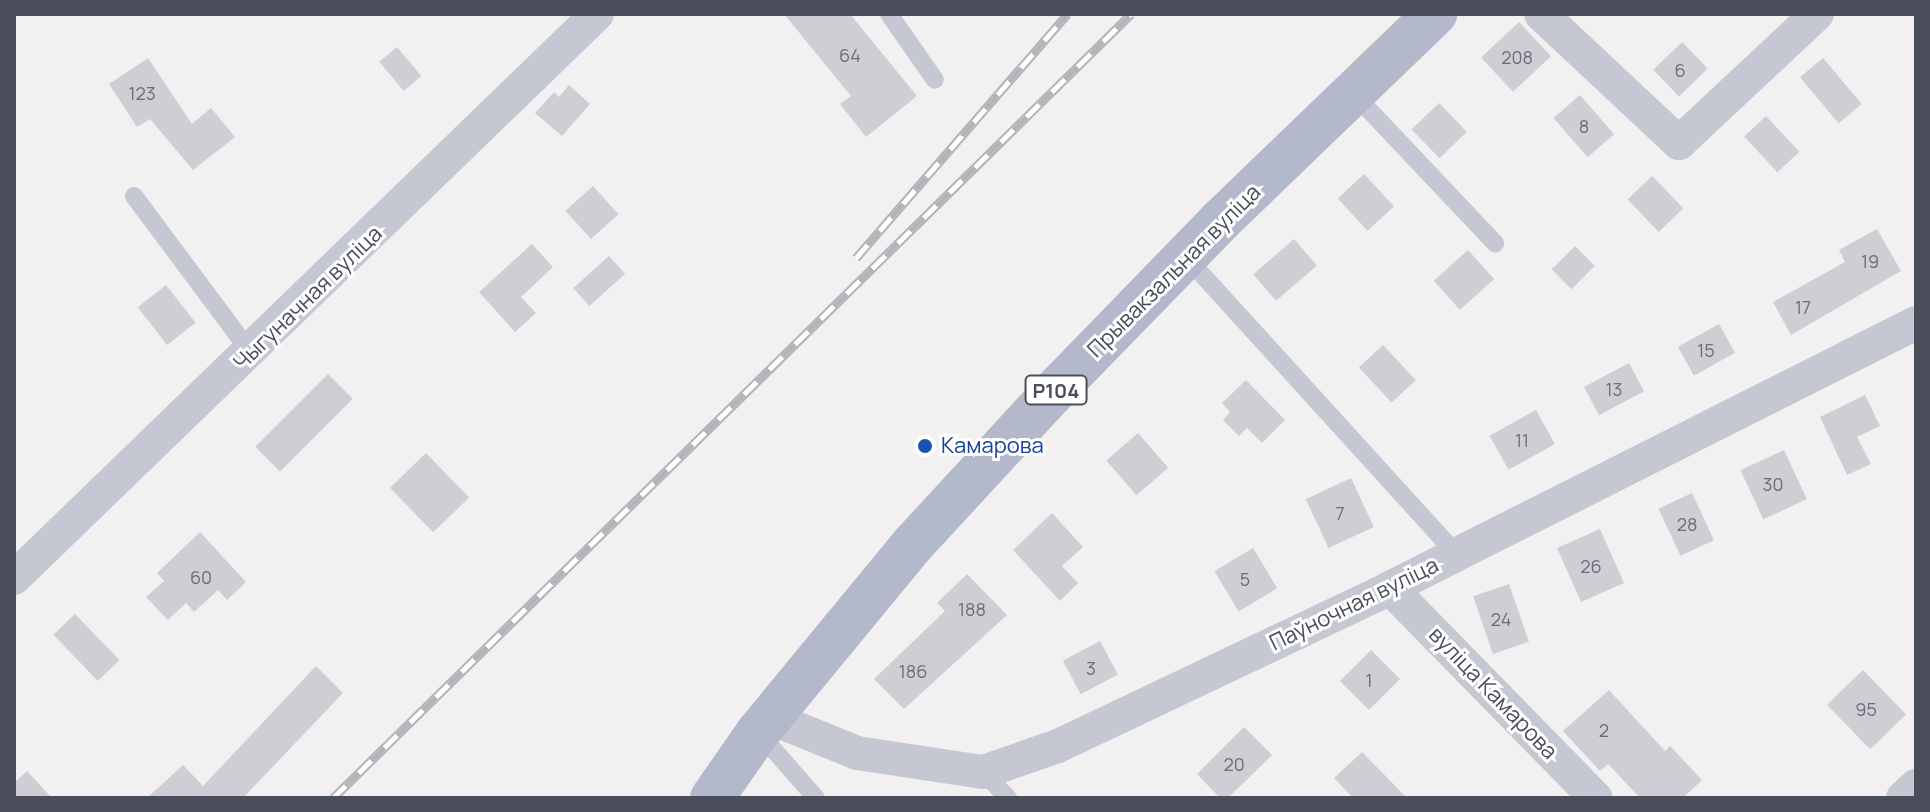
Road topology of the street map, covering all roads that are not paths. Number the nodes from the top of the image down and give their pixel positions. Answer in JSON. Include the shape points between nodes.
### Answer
{"nodes":[{"id":1,"x":597,"y":14,"type":"edge"},
{"id":2,"x":889,"y":14,"type":"edge"},
{"id":3,"x":1435,"y":14,"type":"edge"},
{"id":4,"x":1541,"y":14,"type":"edge"},
{"id":5,"x":1817,"y":14,"type":"edge"},
{"id":6,"x":935,"y":80,"type":"dead end"},
{"id":7,"x":1353,"y":93,"type":"junction"},
{"id":8,"x":134,"y":196,"type":"dead end"},
{"id":9,"x":1495,"y":243,"type":"dead end"},
{"id":10,"x":1187,"y":258,"type":"junction"},
{"id":11,"x":1916,"y":323,"type":"edge"},
{"id":12,"x":251,"y":353,"type":"junction"},
{"id":13,"x":1456,"y":554,"type":"junction"},
{"id":14,"x":14,"y":578,"type":"edge"},
{"id":15,"x":1390,"y":588,"type":"junction"},
{"id":16,"x":764,"y":725,"type":"junction"},
{"id":17,"x":983,"y":772,"type":"junction"},
{"id":18,"x":1916,"y":786,"type":"edge"},
{"id":19,"x":712,"y":798,"type":"edge"},
{"id":20,"x":816,"y":798,"type":"edge"},
{"id":21,"x":1008,"y":798,"type":"edge"},
{"id":22,"x":1596,"y":798,"type":"edge"},
{"id":23,"x":1903,"y":798,"type":"edge"}],
"edges":[{"from":1,"to":12,"type":"street","name":"Чыгуначная вуліца"},
{"from":2,"to":6,"type":"lane"},
{"from":3,"to":7,"type":"main road","name":"Прывакзальная вуліца","number":"Р104"},
{"from":4,"to":5,"type":"street","via":[[1679,143]]},
{"from":7,"to":9,"type":"lane"},
{"from":7,"to":10,"type":"main road","name":"Прывакзальная вуліца","number":"Р104"},
{"from":8,"to":12,"type":"lane"},
{"from":10,"to":13,"type":"lane"},
{"from":10,"to":16,"type":"main road","name":"Прывакзальная вуліца","number":"Р104","via":[[914,543]]},
{"from":11,"to":13,"type":"street","name":"Паўночная вуліца"},
{"from":12,"to":14,"type":"street","name":"Чыгуначная вуліца"},
{"from":13,"to":15,"type":"street","name":"Паўночная вуліца"},
{"from":15,"to":17,"type":"street","name":"Паўночная вуліца","via":[[1058,746]]},
{"from":15,"to":22,"type":"street","name":"вуліца Камарова"},
{"from":16,"to":17,"type":"street","name":"Паўночная вуліца","via":[[857,753]]},
{"from":16,"to":19,"type":"main road","name":"Прывакзальная вуліца","number":"Р104"},
{"from":16,"to":20,"type":"lane"},
{"from":17,"to":21,"type":"lane"},
{"from":18,"to":23,"type":"street"}]}
